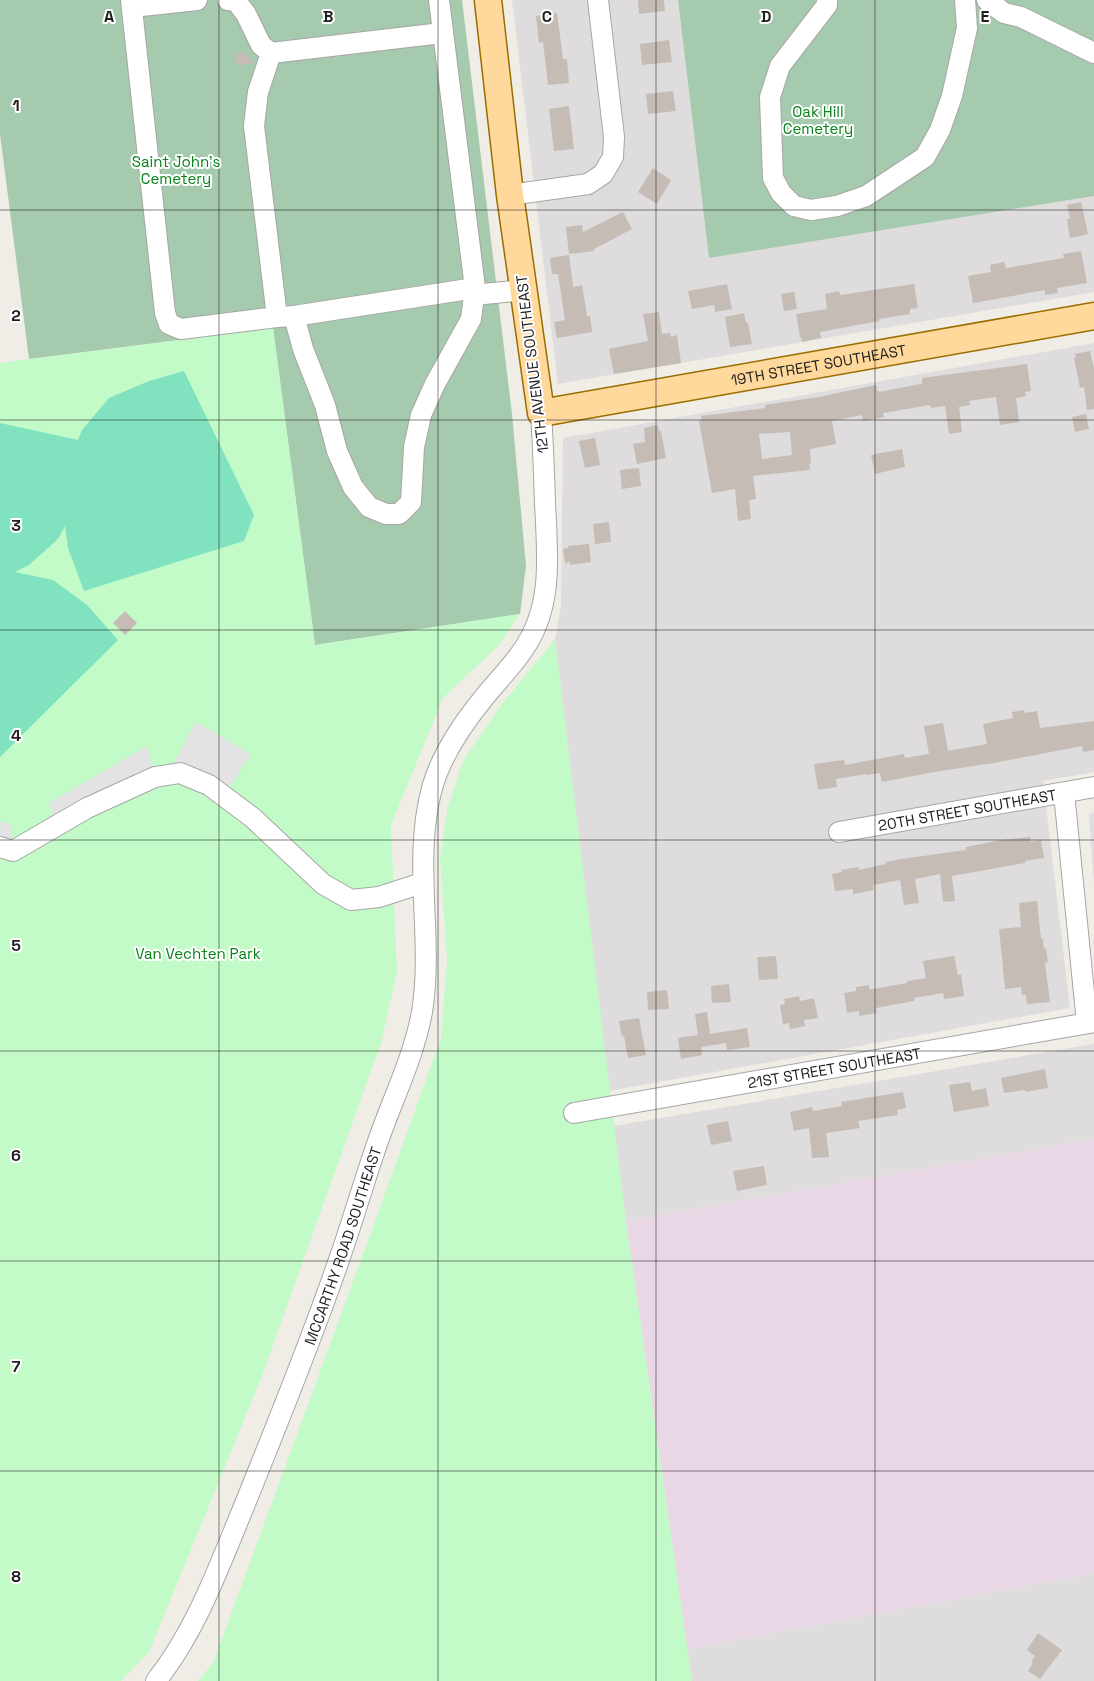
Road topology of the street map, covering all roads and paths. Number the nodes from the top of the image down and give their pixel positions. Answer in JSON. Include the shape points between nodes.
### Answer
{"nodes":[{"id":1,"x":197,"y":0,"type":"edge"},
{"id":2,"x":228,"y":0,"type":"edge"},
{"id":3,"x":439,"y":0,"type":"edge"},
{"id":4,"x":488,"y":0,"type":"edge"},
{"id":5,"x":598,"y":0,"type":"edge"},
{"id":6,"x":828,"y":0,"type":"edge"},
{"id":7,"x":965,"y":0,"type":"edge"},
{"id":8,"x":987,"y":0,"type":"edge"},
{"id":9,"x":131,"y":4,"type":"edge"},
{"id":10,"x":1004,"y":13,"type":"junction"},
{"id":11,"x":967,"y":28,"type":"junction"},
{"id":12,"x":442,"y":33,"type":"junction"},
{"id":13,"x":271,"y":53,"type":"junction"},
{"id":14,"x":1094,"y":53,"type":"edge"},
{"id":15,"x":510,"y":195,"type":"junction"},
{"id":16,"x":524,"y":290,"type":"junction"},
{"id":17,"x":474,"y":291,"type":"junction"},
{"id":18,"x":285,"y":316,"type":"junction"},
{"id":19,"x":1094,"y":316,"type":"edge"},
{"id":20,"x":541,"y":413,"type":"junction"},
{"id":21,"x":433,"y":786,"type":"joint"},
{"id":22,"x":1094,"y":788,"type":"edge"},
{"id":23,"x":1064,"y":793,"type":"junction"},
{"id":24,"x":839,"y":832,"type":"dead end"},
{"id":25,"x":0,"y":847,"type":"edge"},
{"id":26,"x":422,"y":883,"type":"junction"},
{"id":27,"x":1091,"y":1023,"type":"edge"},
{"id":28,"x":574,"y":1113,"type":"dead end"},
{"id":29,"x":156,"y":1681,"type":"edge"}],
"edges":[{"from":1,"to":9,"type":"street"},
{"from":2,"to":13,"type":"street","via":[[236,1],[261,45]]},
{"from":3,"to":12,"type":"street"},
{"from":4,"to":15,"type":"main road","name":"12TH AVENUE SOUTHEAST"},
{"from":5,"to":15,"type":"street","via":[[614,137],[613,157],[603,174],[588,184]]},
{"from":6,"to":11,"type":"street","via":[[780,66],[770,97],[773,178],[781,193],[794,206],[811,210],[837,206],[866,196],[925,157],[940,130],[952,96]]},
{"from":7,"to":11,"type":"street"},
{"from":8,"to":10,"type":"street"},
{"from":9,"to":18,"type":"street","via":[[165,312],[169,324],[181,330]]},
{"from":10,"to":11,"type":"street","via":[[981,17]]},
{"from":10,"to":14,"type":"street","via":[[1021,17]]},
{"from":12,"to":13,"type":"street"},
{"from":12,"to":17,"type":"street"},
{"from":13,"to":18,"type":"street","via":[[258,92],[254,126]]},
{"from":15,"to":16,"type":"main road","name":"12TH AVENUE SOUTHEAST"},
{"from":16,"to":17,"type":"street"},
{"from":16,"to":20,"type":"main road","name":"12TH AVENUE SOUTHEAST"},
{"from":17,"to":18,"type":"street"},
{"from":17,"to":18,"type":"street","via":[[471,319],[421,415],[414,447],[411,502],[399,514],[386,514],[369,507],[353,487],[303,349]]},
{"from":19,"to":20,"type":"main road","name":"19TH STREET SOUTHEAST"},
{"from":20,"to":21,"type":"street","name":"12TH AVENUE SOUTHEAST","via":[[547,573],[541,615],[524,650],[482,699],[453,741]]},
{"from":21,"to":26,"type":"street","name":"MCCARTHY ROAD SOUTHEAST","via":[[422,847]]},
{"from":22,"to":23,"type":"street","name":"20TH STREET SOUTHEAST"},
{"from":23,"to":24,"type":"street","name":"20TH STREET SOUTHEAST"},
{"from":23,"to":27,"type":"street"},
{"from":25,"to":26,"type":"street","via":[[13,851],[87,808],[155,777],[180,773],[209,785],[246,812],[323,884],[351,900],[379,897]]},
{"from":26,"to":29,"type":"street","name":"MCCARTHY ROAD SOUTHEAST","via":[[425,980],[414,1046],[309,1343],[256,1476],[196,1616],[171,1662]]},
{"from":27,"to":28,"type":"street","name":"21ST STREET SOUTHEAST"}]}
